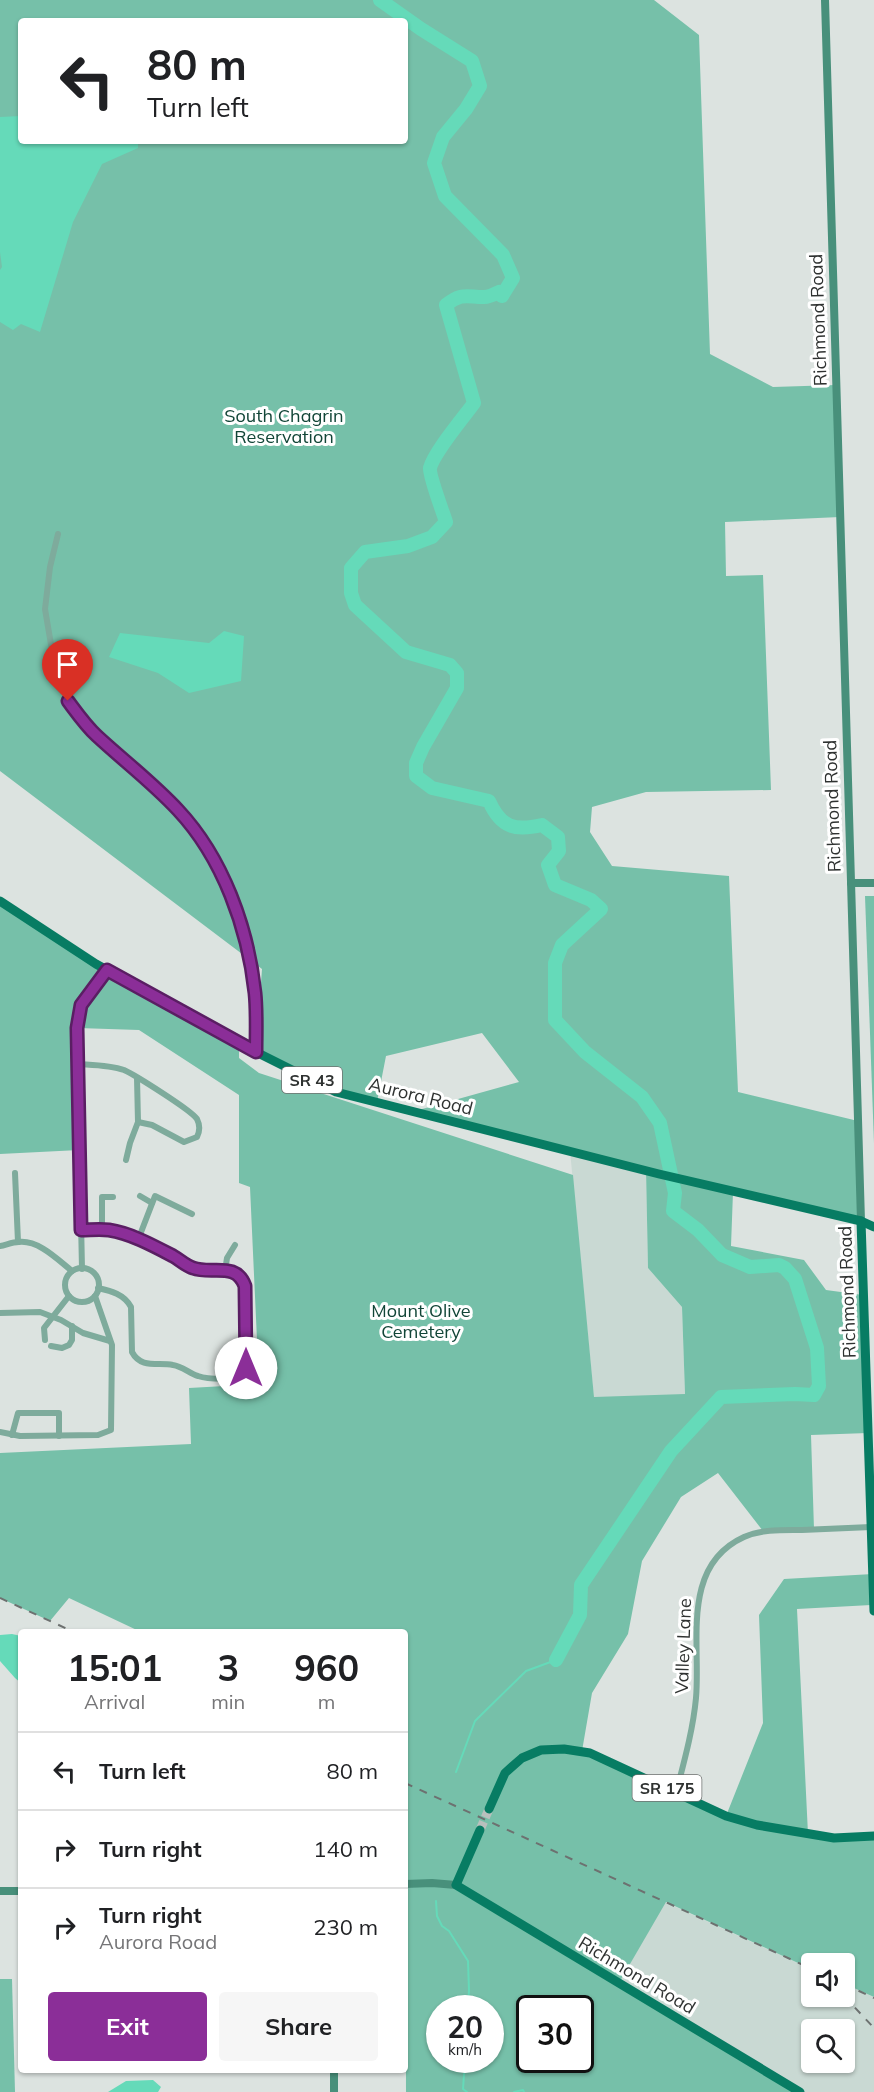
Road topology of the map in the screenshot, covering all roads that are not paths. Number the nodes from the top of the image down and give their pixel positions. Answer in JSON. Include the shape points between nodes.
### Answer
{"nodes":[{"id":1,"x":825,"y":0,"type":"edge"},
{"id":2,"x":58,"y":534,"type":"dead end"},
{"id":3,"x":851,"y":883,"type":"junction"},
{"id":4,"x":874,"y":883,"type":"edge"},
{"id":5,"x":0,"y":901,"type":"edge"},
{"id":6,"x":107,"y":970,"type":"junction"},
{"id":7,"x":256,"y":1052,"type":"junction"},
{"id":8,"x":78,"y":1064,"type":"junction"},
{"id":9,"x":137,"y":1078,"type":"junction"},
{"id":10,"x":138,"y":1122,"type":"junction"},
{"id":11,"x":126,"y":1160,"type":"dead end"},
{"id":12,"x":15,"y":1173,"type":"dead end"},
{"id":13,"x":140,"y":1196,"type":"dead end"},
{"id":14,"x":112,"y":1197,"type":"dead end"},
{"id":15,"x":152,"y":1203,"type":"junction"},
{"id":16,"x":192,"y":1214,"type":"dead end"},
{"id":17,"x":861,"y":1221,"type":"junction"},
{"id":18,"x":874,"y":1227,"type":"edge"},
{"id":19,"x":81,"y":1230,"type":"junction"},
{"id":20,"x":102,"y":1230,"type":"junction"},
{"id":21,"x":138,"y":1240,"type":"junction"},
{"id":22,"x":18,"y":1242,"type":"junction"},
{"id":23,"x":235,"y":1245,"type":"dead end"},
{"id":24,"x":0,"y":1246,"type":"edge"},
{"id":25,"x":82,"y":1269,"type":"junction"},
{"id":26,"x":225,"y":1270,"type":"junction"},
{"id":27,"x":72,"y":1271,"type":"junction"},
{"id":28,"x":98,"y":1288,"type":"junction"},
{"id":29,"x":69,"y":1296,"type":"junction"},
{"id":30,"x":95,"y":1296,"type":"junction"},
{"id":31,"x":0,"y":1313,"type":"edge"},
{"id":32,"x":52,"y":1316,"type":"junction"},
{"id":33,"x":72,"y":1326,"type":"junction"},
{"id":34,"x":45,"y":1340,"type":"dead end"},
{"id":35,"x":110,"y":1341,"type":"junction"},
{"id":36,"x":51,"y":1346,"type":"dead end"},
{"id":37,"x":0,"y":1432,"type":"edge"},
{"id":38,"x":12,"y":1435,"type":"junction"},
{"id":39,"x":59,"y":1436,"type":"junction"},
{"id":40,"x":871,"y":1527,"type":"junction"},
{"id":41,"x":874,"y":1611,"type":"edge"},
{"id":42,"x":676,"y":1793,"type":"junction"},
{"id":43,"x":489,"y":1809,"type":"tunnel mouth"},
{"id":44,"x":480,"y":1830,"type":"tunnel mouth"},
{"id":45,"x":874,"y":1836,"type":"edge"},
{"id":46,"x":408,"y":1884,"type":"edge"},
{"id":47,"x":456,"y":1885,"type":"junction"},
{"id":48,"x":0,"y":1891,"type":"edge"},
{"id":49,"x":18,"y":1891,"type":"edge"},
{"id":50,"x":334,"y":2073,"type":"edge"},
{"id":51,"x":334,"y":2092,"type":"edge"},
{"id":52,"x":800,"y":2092,"type":"edge"}],
"edges":[{"from":1,"to":3,"type":"street","name":"Richmond Road"},
{"from":2,"to":7,"type":"street","via":[[45,609],[55,668],[68,701],[95,735],[180,812],[210,853],[247,944],[255,994]]},
{"from":3,"to":4,"type":"street"},
{"from":3,"to":17,"type":"street","name":"Richmond Road"},
{"from":5,"to":6,"type":"main road","name":"Aurora Road","number":"SR 43"},
{"from":6,"to":7,"type":"main road","name":"Aurora Road","number":"SR 43"},
{"from":6,"to":8,"type":"street","via":[[81,1005]]},
{"from":7,"to":17,"type":"main road","name":"Aurora Road","number":"SR 43","via":[[336,1092]]},
{"from":8,"to":9,"type":"street","via":[[123,1070]]},
{"from":8,"to":19,"type":"street"},
{"from":9,"to":10,"type":"street"},
{"from":9,"to":10,"type":"street","via":[[187,1108],[197,1119],[200,1131],[197,1137],[184,1142]]},
{"from":10,"to":11,"type":"street"},
{"from":12,"to":22,"type":"street"},
{"from":13,"to":15,"type":"street"},
{"from":14,"to":20,"type":"street","via":[[102,1197]]},
{"from":15,"to":16,"type":"street","via":[[155,1196]]},
{"from":15,"to":21,"type":"street"},
{"from":17,"to":18,"type":"main road","name":"Aurora Road","number":"SR 43"},
{"from":17,"to":40,"type":"main road","name":"Richmond Road"},
{"from":19,"to":20,"type":"street"},
{"from":19,"to":25,"type":"street"},
{"from":20,"to":21,"type":"street"},
{"from":21,"to":26,"type":"street","via":[[192,1268]]},
{"from":22,"to":24,"type":"street"},
{"from":22,"to":27,"type":"street","via":[[40,1247]]},
{"from":23,"to":26,"type":"street"},
{"from":25,"to":27,"type":"street"},
{"from":25,"to":28,"type":"street","via":[[95,1275]]},
{"from":26,"to":28,"type":"street","via":[[238,1274],[245,1286],[247,1361],[238,1378],[197,1376],[174,1365],[140,1361],[132,1352],[128,1301]]},
{"from":27,"to":29,"type":"street","via":[[65,1283]]},
{"from":28,"to":30,"type":"street"},
{"from":29,"to":30,"type":"street","via":[[82,1302]]},
{"from":29,"to":32,"type":"street"},
{"from":30,"to":35,"type":"street"},
{"from":31,"to":32,"type":"street","via":[[40,1312]]},
{"from":32,"to":33,"type":"street"},
{"from":32,"to":34,"type":"street","via":[[44,1328]]},
{"from":33,"to":35,"type":"street"},
{"from":33,"to":36,"type":"street","via":[[69,1346]]},
{"from":35,"to":39,"type":"street","via":[[111,1430],[98,1435]]},
{"from":37,"to":38,"type":"street"},
{"from":38,"to":39,"type":"street"},
{"from":38,"to":39,"type":"street","via":[[18,1413],[59,1413]]},
{"from":40,"to":41,"type":"main road","name":"Richmond Road"},
{"from":40,"to":42,"type":"street","name":"Valley Lane","via":[[763,1531],[725,1550],[708,1569],[700,1586],[697,1614],[692,1726]]},
{"from":42,"to":43,"type":"main road","number":"SR 175","via":[[590,1753],[541,1750],[522,1758],[506,1773]]},
{"from":42,"to":45,"type":"main road","number":"SR 175","via":[[726,1816],[757,1825],[834,1838]]},
{"from":44,"to":47,"type":"main road"},
{"from":46,"to":47,"type":"street"},
{"from":47,"to":52,"type":"main road","name":"Richmond Road"},
{"from":48,"to":49,"type":"street"},
{"from":50,"to":51,"type":"street"}]}
